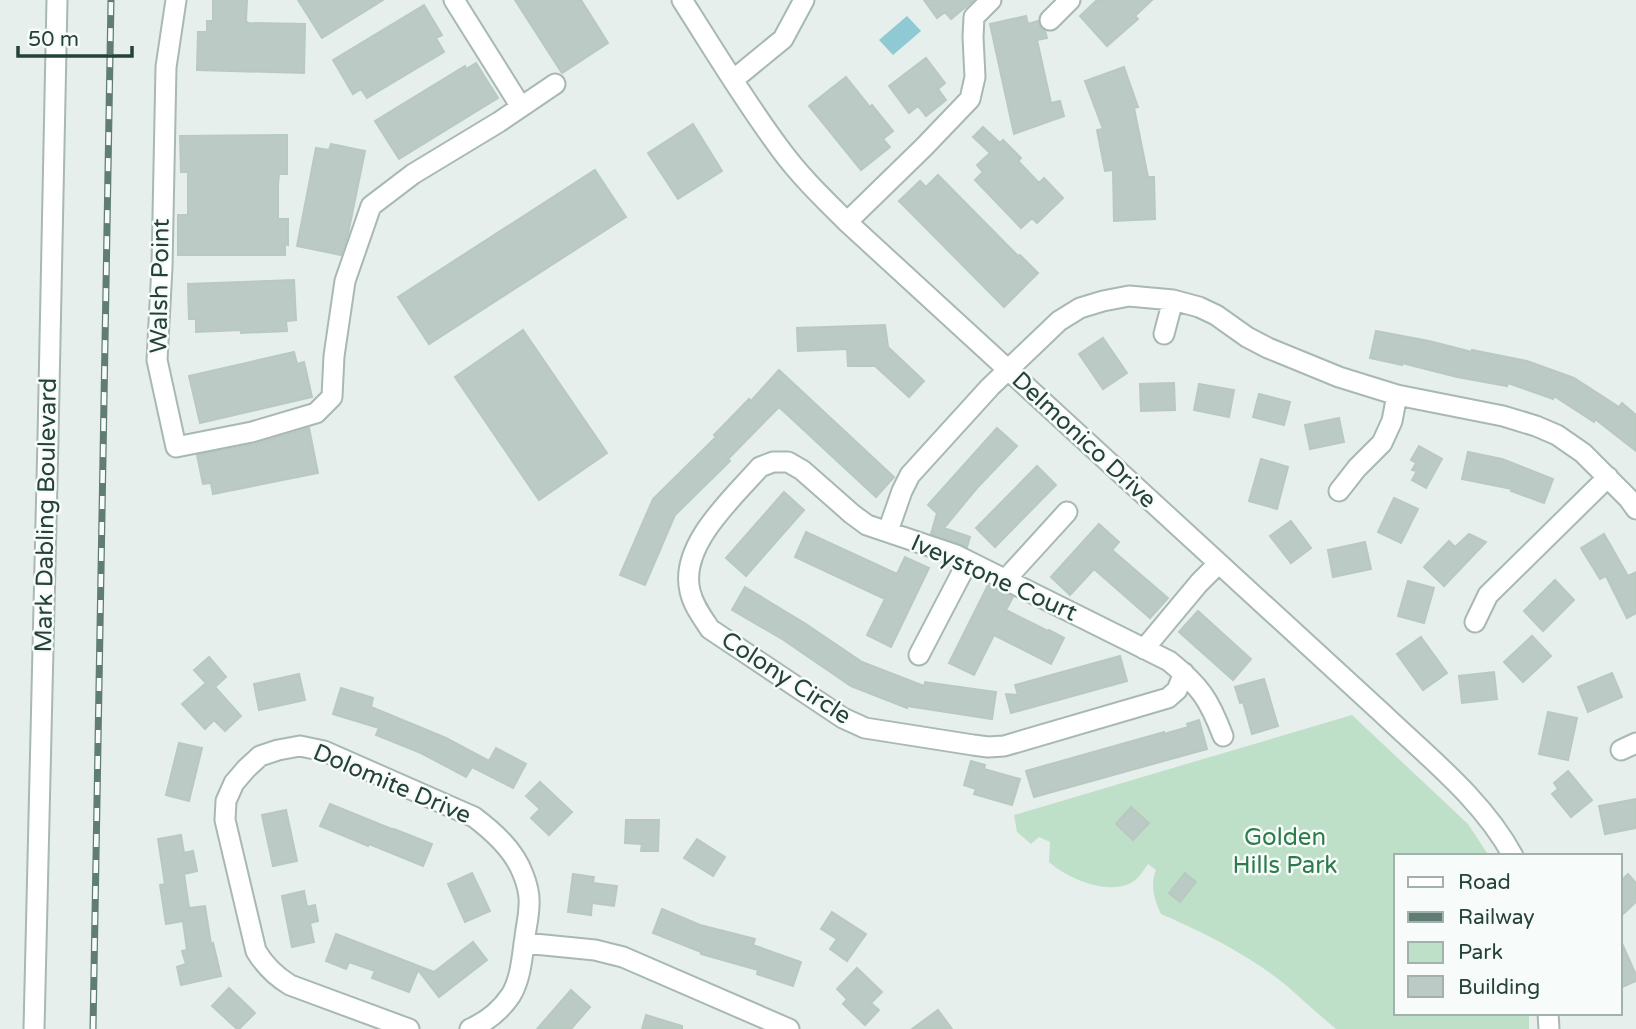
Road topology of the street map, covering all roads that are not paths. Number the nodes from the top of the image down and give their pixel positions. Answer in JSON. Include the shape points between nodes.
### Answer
{"nodes":[{"id":1,"x":57,"y":0,"type":"edge"},
{"id":2,"x":176,"y":0,"type":"edge"},
{"id":3,"x":454,"y":0,"type":"edge"},
{"id":4,"x":682,"y":0,"type":"edge"},
{"id":5,"x":804,"y":0,"type":"edge"},
{"id":6,"x":991,"y":0,"type":"edge"},
{"id":7,"x":1070,"y":0,"type":"edge"},
{"id":8,"x":1050,"y":20,"type":"dead end"},
{"id":9,"x":733,"y":80,"type":"junction"},
{"id":10,"x":555,"y":84,"type":"dead end"},
{"id":11,"x":521,"y":107,"type":"junction"},
{"id":12,"x":847,"y":222,"type":"junction"},
{"id":13,"x":1173,"y":300,"type":"junction"},
{"id":14,"x":1164,"y":334,"type":"dead end"},
{"id":15,"x":1008,"y":370,"type":"junction"},
{"id":16,"x":1397,"y":395,"type":"junction"},
{"id":17,"x":1608,"y":477,"type":"junction"},
{"id":18,"x":1339,"y":491,"type":"dead end"},
{"id":19,"x":1636,"y":509,"type":"edge"},
{"id":20,"x":1067,"y":512,"type":"dead end"},
{"id":21,"x":888,"y":531,"type":"junction"},
{"id":22,"x":968,"y":561,"type":"junction"},
{"id":23,"x":1218,"y":564,"type":"junction"},
{"id":24,"x":1006,"y":579,"type":"junction"},
{"id":25,"x":1475,"y":622,"type":"dead end"},
{"id":26,"x":1144,"y":649,"type":"junction"},
{"id":27,"x":919,"y":655,"type":"dead end"},
{"id":28,"x":1184,"y":673,"type":"junction"},
{"id":29,"x":1223,"y":736,"type":"dead end"},
{"id":30,"x":1512,"y":854,"type":"edge"},
{"id":31,"x":524,"y":943,"type":"junction"},
{"id":32,"x":34,"y":1029,"type":"edge"},
{"id":33,"x":409,"y":1029,"type":"edge"},
{"id":34,"x":470,"y":1029,"type":"edge"},
{"id":35,"x":789,"y":1029,"type":"edge"}],
"edges":[{"from":1,"to":32,"type":"street","name":"Mark Dabling Boulevard"},
{"from":2,"to":11,"type":"street","name":"Walsh Point","via":[[166,67],[157,360],[176,447],[316,413],[332,397],[345,281],[371,206],[413,174]]},
{"from":3,"to":11,"type":"street"},
{"from":4,"to":9,"type":"street","name":"Delmonico Drive"},
{"from":5,"to":9,"type":"street","via":[[783,39]]},
{"from":6,"to":12,"type":"street","via":[[974,17],[975,77],[970,99]]},
{"from":7,"to":8,"type":"street"},
{"from":9,"to":12,"type":"street","name":"Delmonico Drive","via":[[782,152]]},
{"from":10,"to":11,"type":"street","name":"Walsh Point"},
{"from":12,"to":15,"type":"street","name":"Delmonico Drive"},
{"from":13,"to":14,"type":"street"},
{"from":13,"to":15,"type":"street","name":"Iveystone Court","via":[[1129,296],[1080,308],[1059,321]]},
{"from":13,"to":16,"type":"street","name":"Iveystone Court","via":[[1216,315],[1302,363]]},
{"from":15,"to":21,"type":"street","name":"Iveystone Court","via":[[910,475]]},
{"from":15,"to":23,"type":"street","name":"Delmonico Drive"},
{"from":16,"to":17,"type":"street","name":"Iveystone Court","via":[[1536,426],[1583,453]]},
{"from":16,"to":18,"type":"street","via":[[1382,443]]},
{"from":17,"to":19,"type":"street","name":"Iveystone Court"},
{"from":17,"to":25,"type":"street","via":[[1488,595]]},
{"from":20,"to":24,"type":"street"},
{"from":21,"to":22,"type":"street","name":"Iveystone Court"},
{"from":21,"to":28,"type":"street","name":"Colony Circle","via":[[867,525],[802,470],[773,462],[760,467],[703,533],[692,555],[690,592],[710,629],[865,728],[1004,746],[1168,698]]},
{"from":22,"to":24,"type":"street","name":"Iveystone Court"},
{"from":22,"to":27,"type":"street"},
{"from":23,"to":26,"type":"street"},
{"from":23,"to":30,"type":"street","name":"Delmonico Drive","via":[[1469,796]]},
{"from":24,"to":26,"type":"street","name":"Iveystone Court"},
{"from":26,"to":28,"type":"street","name":"Iveystone Court"},
{"from":28,"to":29,"type":"street","name":"Iveystone Court","via":[[1213,708]]},
{"from":31,"to":33,"type":"street","name":"Dolomite Drive","via":[[530,905],[522,870],[493,831],[474,817],[324,751],[300,746],[260,756],[234,783],[226,801],[225,820],[256,951],[264,965],[289,985]]},
{"from":31,"to":34,"type":"street","name":"Dolomite Drive","via":[[518,981],[510,996]]},
{"from":31,"to":35,"type":"street","via":[[623,957]]}]}
